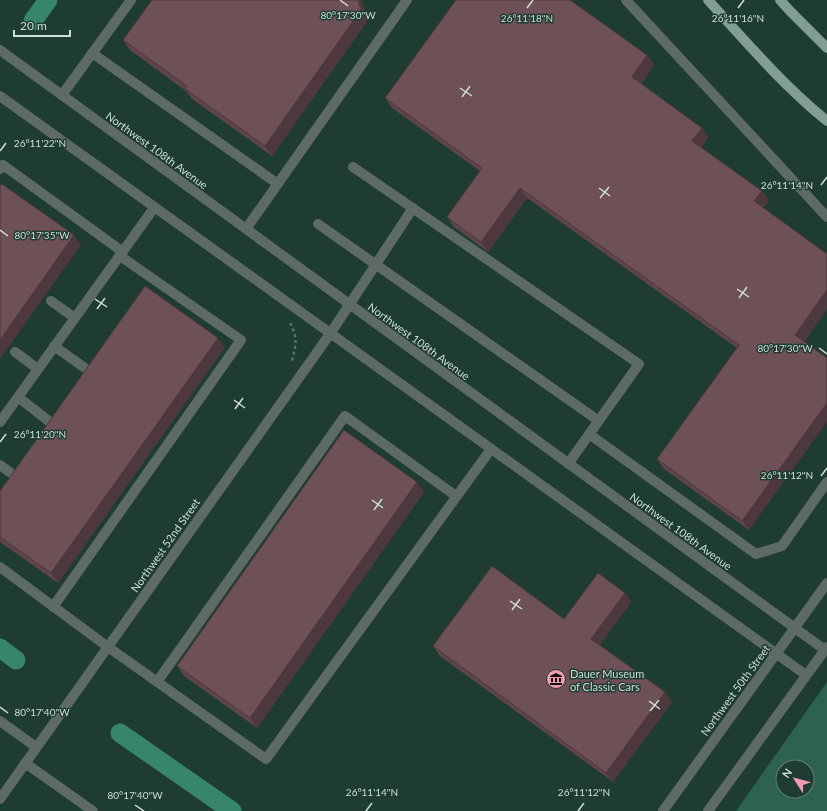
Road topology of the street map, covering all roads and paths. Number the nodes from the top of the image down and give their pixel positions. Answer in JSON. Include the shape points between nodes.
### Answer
{"nodes":[{"id":1,"x":131,"y":0,"type":"edge"},
{"id":2,"x":407,"y":0,"type":"edge"},
{"id":3,"x":626,"y":0,"type":"edge"},
{"id":4,"x":708,"y":0,"type":"edge"},
{"id":5,"x":780,"y":0,"type":"edge"},
{"id":6,"x":827,"y":48,"type":"edge"},
{"id":7,"x":0,"y":50,"type":"edge"},
{"id":8,"x":92,"y":53,"type":"junction"},
{"id":9,"x":62,"y":95,"type":"junction"},
{"id":10,"x":0,"y":96,"type":"edge"},
{"id":11,"x":827,"y":121,"type":"edge"},
{"id":12,"x":353,"y":167,"type":"dead end"},
{"id":13,"x":0,"y":169,"type":"edge"},
{"id":14,"x":278,"y":184,"type":"junction"},
{"id":15,"x":154,"y":208,"type":"junction"},
{"id":16,"x":412,"y":208,"type":"junction"},
{"id":17,"x":827,"y":217,"type":"edge"},
{"id":18,"x":318,"y":224,"type":"dead end"},
{"id":19,"x":246,"y":230,"type":"junction"},
{"id":20,"x":121,"y":254,"type":"junction"},
{"id":21,"x":376,"y":265,"type":"junction"},
{"id":22,"x":51,"y":301,"type":"dead end"},
{"id":23,"x":350,"y":305,"type":"junction"},
{"id":24,"x":75,"y":318,"type":"junction"},
{"id":25,"x":289,"y":321,"type":"dead end"},
{"id":26,"x":330,"y":334,"type":"junction"},
{"id":27,"x":54,"y":346,"type":"junction"},
{"id":28,"x":15,"y":352,"type":"dead end"},
{"id":29,"x":289,"y":367,"type":"dead end"},
{"id":30,"x":85,"y":368,"type":"edge"},
{"id":31,"x":38,"y":369,"type":"junction"},
{"id":32,"x":18,"y":397,"type":"junction"},
{"id":33,"x":599,"y":421,"type":"junction"},
{"id":34,"x":0,"y":422,"type":"edge"},
{"id":35,"x":50,"y":422,"type":"edge"},
{"id":36,"x":589,"y":434,"type":"junction"},
{"id":37,"x":491,"y":449,"type":"junction"},
{"id":38,"x":568,"y":464,"type":"junction"},
{"id":39,"x":0,"y":465,"type":"edge"},
{"id":40,"x":11,"y":473,"type":"edge"},
{"id":41,"x":827,"y":482,"type":"edge"},
{"id":42,"x":456,"y":496,"type":"junction"},
{"id":43,"x":0,"y":567,"type":"edge"},
{"id":44,"x":827,"y":583,"type":"edge"},
{"id":45,"x":53,"y":607,"type":"junction"},
{"id":46,"x":794,"y":628,"type":"junction"},
{"id":47,"x":108,"y":647,"type":"junction"},
{"id":48,"x":826,"y":648,"type":"edge"},
{"id":49,"x":776,"y":654,"type":"junction"},
{"id":50,"x":806,"y":675,"type":"junction"},
{"id":51,"x":157,"y":682,"type":"junction"},
{"id":52,"x":0,"y":721,"type":"edge"},
{"id":53,"x":36,"y":747,"type":"junction"},
{"id":54,"x":25,"y":763,"type":"junction"},
{"id":55,"x":0,"y":799,"type":"edge"},
{"id":56,"x":93,"y":811,"type":"edge"},
{"id":57,"x":663,"y":811,"type":"edge"},
{"id":58,"x":708,"y":811,"type":"edge"}],
"edges":[{"from":1,"to":8,"type":"street"},
{"from":2,"to":14,"type":"street"},
{"from":3,"to":17,"type":"street"},
{"from":4,"to":11,"type":"main road","via":[[767,66],[802,101]]},
{"from":5,"to":6,"type":"main road"},
{"from":7,"to":9,"type":"street","name":"Northwest 108th Avenue"},
{"from":8,"to":9,"type":"street"},
{"from":8,"to":14,"type":"street"},
{"from":9,"to":19,"type":"street","name":"Northwest 108th Avenue"},
{"from":10,"to":15,"type":"street"},
{"from":12,"to":16,"type":"street"},
{"from":13,"to":20,"type":"street","via":[[3,165]]},
{"from":14,"to":19,"type":"street"},
{"from":15,"to":20,"type":"street"},
{"from":15,"to":26,"type":"street"},
{"from":16,"to":21,"type":"street","name":"Northwest 52nd Street"},
{"from":16,"to":33,"type":"street","via":[[639,364]]},
{"from":18,"to":21,"type":"street"},
{"from":19,"to":23,"type":"street","name":"Northwest 108th Avenue"},
{"from":20,"to":24,"type":"street"},
{"from":20,"to":45,"type":"street","via":[[241,340]]},
{"from":21,"to":23,"type":"street","name":"Northwest 52nd Street"},
{"from":21,"to":33,"type":"street"},
{"from":22,"to":24,"type":"street"},
{"from":23,"to":26,"type":"street","name":"Northwest 52nd Street"},
{"from":23,"to":38,"type":"street","name":"Northwest 108th Avenue"},
{"from":24,"to":27,"type":"street"},
{"from":25,"to":29,"type":"path","via":[[295,332],[296,345]]},
{"from":26,"to":37,"type":"street"},
{"from":26,"to":47,"type":"street","name":"Northwest 52nd Street"},
{"from":27,"to":30,"type":"street"},
{"from":27,"to":31,"type":"street"},
{"from":28,"to":31,"type":"street"},
{"from":31,"to":32,"type":"street"},
{"from":32,"to":34,"type":"street"},
{"from":32,"to":35,"type":"street"},
{"from":33,"to":36,"type":"street"},
{"from":36,"to":38,"type":"street"},
{"from":36,"to":41,"type":"street","via":[[756,554],[782,546]]},
{"from":37,"to":42,"type":"street"},
{"from":37,"to":49,"type":"street"},
{"from":38,"to":46,"type":"street","name":"Northwest 108th Avenue"},
{"from":39,"to":40,"type":"street"},
{"from":42,"to":51,"type":"street","via":[[266,759]]},
{"from":42,"to":51,"type":"street","via":[[345,416]]},
{"from":43,"to":45,"type":"street"},
{"from":44,"to":46,"type":"street","name":"Northwest 50th Street"},
{"from":45,"to":47,"type":"street"},
{"from":46,"to":48,"type":"street","name":"Northwest 108th Avenue"},
{"from":46,"to":49,"type":"street","name":"Northwest 50th Street"},
{"from":47,"to":51,"type":"street"},
{"from":47,"to":53,"type":"street","name":"Northwest 52nd Street"},
{"from":48,"to":50,"type":"street"},
{"from":49,"to":50,"type":"street"},
{"from":49,"to":57,"type":"street","name":"Northwest 50th Street"},
{"from":50,"to":58,"type":"street"},
{"from":52,"to":53,"type":"street"},
{"from":53,"to":54,"type":"street","name":"Northwest 52nd Street"},
{"from":54,"to":55,"type":"street","name":"Northwest 52nd Street"},
{"from":54,"to":56,"type":"street"}]}
